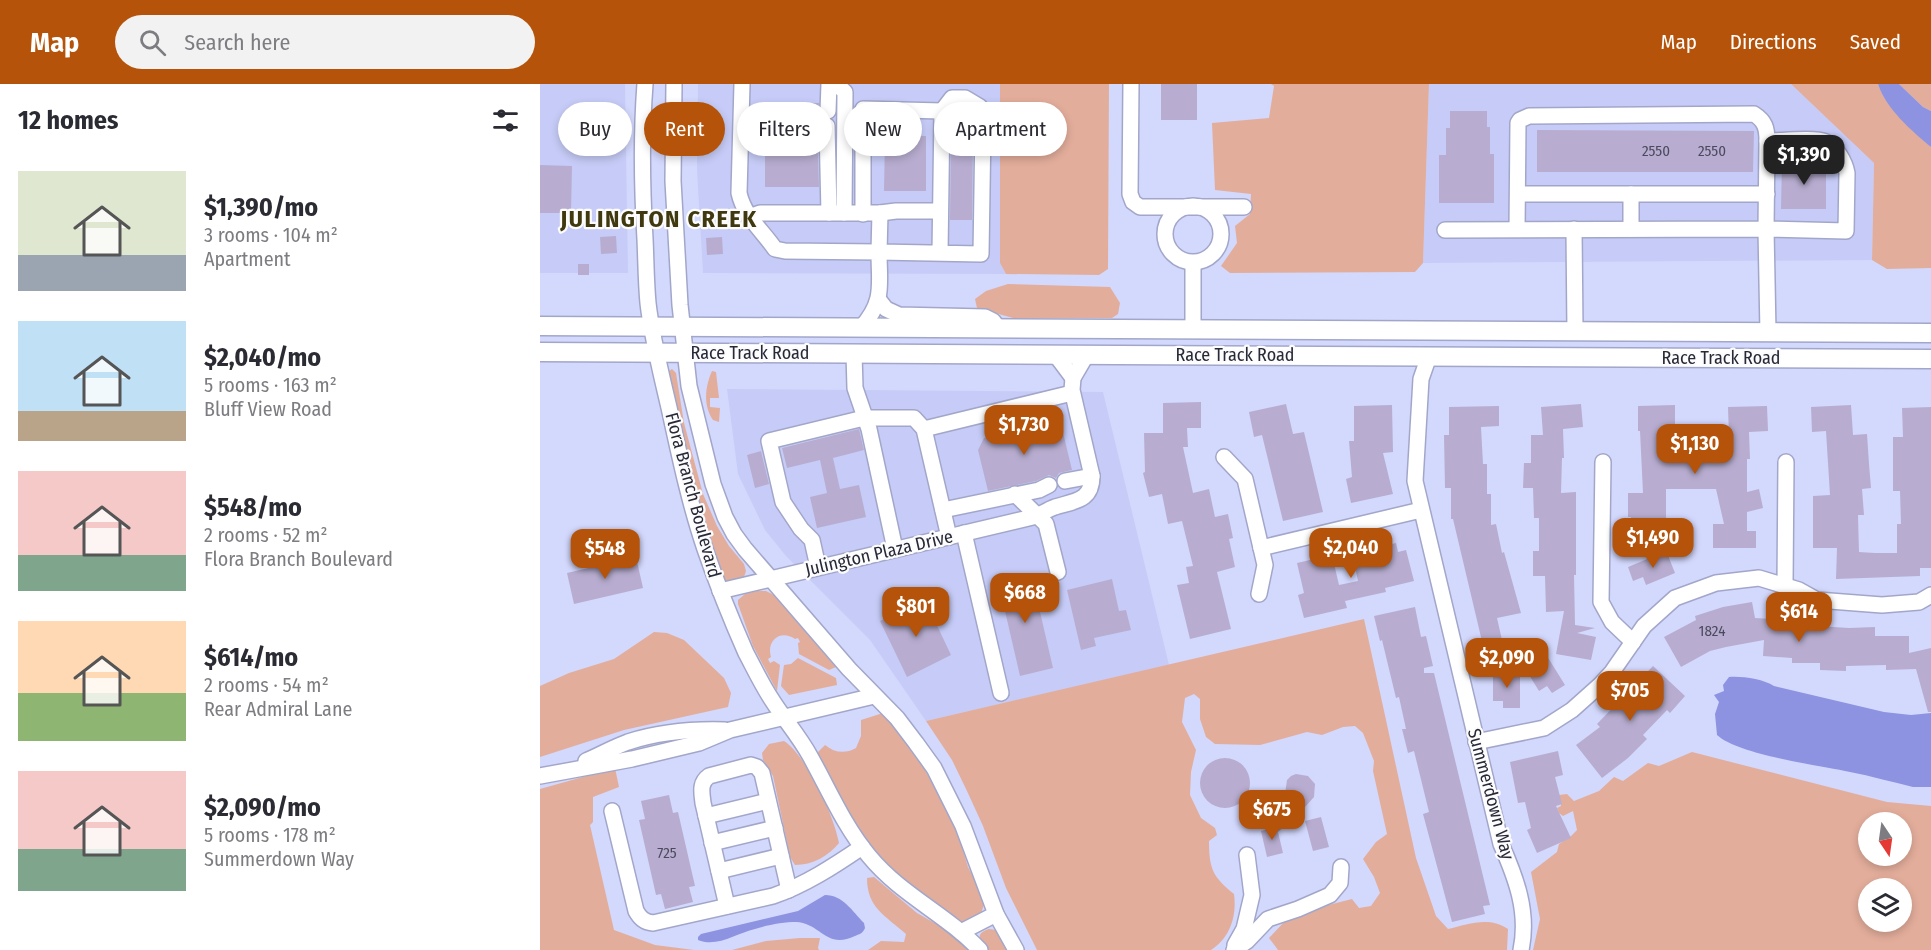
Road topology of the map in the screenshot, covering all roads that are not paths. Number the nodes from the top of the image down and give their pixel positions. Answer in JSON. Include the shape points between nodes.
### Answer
{"nodes":[{"id":1,"x":645,"y":84,"type":"edge"},
{"id":2,"x":674,"y":84,"type":"edge"},
{"id":3,"x":742,"y":84,"type":"edge"},
{"id":4,"x":829,"y":84,"type":"edge"},
{"id":5,"x":836,"y":84,"type":"edge"},
{"id":6,"x":1131,"y":84,"type":"edge"},
{"id":7,"x":845,"y":102,"type":"edge"},
{"id":8,"x":949,"y":102,"type":"edge"},
{"id":9,"x":972,"y":102,"type":"edge"},
{"id":10,"x":844,"y":120,"type":"edge"},
{"id":11,"x":1767,"y":141,"type":"junction"},
{"id":12,"x":863,"y":156,"type":"edge"},
{"id":13,"x":941,"y":156,"type":"edge"},
{"id":14,"x":983,"y":156,"type":"edge"},
{"id":15,"x":1518,"y":194,"type":"junction"},
{"id":16,"x":1631,"y":194,"type":"junction"},
{"id":17,"x":1767,"y":194,"type":"junction"},
{"id":18,"x":1193,"y":207,"type":"junction"},
{"id":19,"x":1244,"y":207,"type":"dead end"},
{"id":20,"x":940,"y":211,"type":"junction"},
{"id":21,"x":836,"y":213,"type":"junction"},
{"id":22,"x":880,"y":213,"type":"junction"},
{"id":23,"x":863,"y":214,"type":"junction"},
{"id":24,"x":749,"y":217,"type":"junction"},
{"id":25,"x":1517,"y":229,"type":"junction"},
{"id":26,"x":1574,"y":229,"type":"junction"},
{"id":27,"x":1631,"y":229,"type":"junction"},
{"id":28,"x":1766,"y":229,"type":"junction"},
{"id":29,"x":1445,"y":230,"type":"dead end"},
{"id":30,"x":879,"y":252,"type":"junction"},
{"id":31,"x":940,"y":253,"type":"junction"},
{"id":32,"x":1193,"y":263,"type":"junction"},
{"id":33,"x":879,"y":300,"type":"junction"},
{"id":34,"x":540,"y":326,"type":"edge"},
{"id":35,"x":652,"y":327,"type":"junction"},
{"id":36,"x":682,"y":327,"type":"junction"},
{"id":37,"x":861,"y":328,"type":"junction"},
{"id":38,"x":999,"y":329,"type":"junction"},
{"id":39,"x":1193,"y":330,"type":"junction"},
{"id":40,"x":1575,"y":332,"type":"junction"},
{"id":41,"x":1768,"y":333,"type":"junction"},
{"id":42,"x":1931,"y":333,"type":"edge"},
{"id":43,"x":540,"y":352,"type":"edge"},
{"id":44,"x":657,"y":352,"type":"junction"},
{"id":45,"x":685,"y":353,"type":"junction"},
{"id":46,"x":854,"y":353,"type":"junction"},
{"id":47,"x":1055,"y":354,"type":"junction"},
{"id":48,"x":1087,"y":354,"type":"junction"},
{"id":49,"x":1194,"y":355,"type":"junction"},
{"id":50,"x":1429,"y":356,"type":"junction"},
{"id":51,"x":1768,"y":359,"type":"junction"},
{"id":52,"x":1931,"y":359,"type":"edge"},
{"id":53,"x":1073,"y":385,"type":"junction"},
{"id":54,"x":864,"y":418,"type":"junction"},
{"id":55,"x":924,"y":429,"type":"junction"},
{"id":56,"x":1224,"y":457,"type":"dead end"},
{"id":57,"x":1603,"y":462,"type":"dead end"},
{"id":58,"x":1786,"y":462,"type":"dead end"},
{"id":59,"x":1092,"y":476,"type":"junction"},
{"id":60,"x":1068,"y":482,"type":"dead end"},
{"id":61,"x":1046,"y":488,"type":"dead end"},
{"id":62,"x":1015,"y":494,"type":"junction"},
{"id":63,"x":943,"y":510,"type":"junction"},
{"id":64,"x":1421,"y":510,"type":"junction"},
{"id":65,"x":1037,"y":516,"type":"junction"},
{"id":66,"x":956,"y":535,"type":"junction"},
{"id":67,"x":1261,"y":548,"type":"junction"},
{"id":68,"x":895,"y":549,"type":"junction"},
{"id":69,"x":818,"y":567,"type":"junction"},
{"id":70,"x":1058,"y":572,"type":"dead end"},
{"id":71,"x":770,"y":578,"type":"junction"},
{"id":72,"x":1785,"y":585,"type":"junction"},
{"id":73,"x":720,"y":591,"type":"junction"},
{"id":74,"x":1259,"y":594,"type":"dead end"},
{"id":75,"x":1931,"y":595,"type":"edge"},
{"id":76,"x":1633,"y":642,"type":"junction"},
{"id":77,"x":1001,"y":693,"type":"dead end"},
{"id":78,"x":874,"y":696,"type":"junction"},
{"id":79,"x":784,"y":717,"type":"junction"},
{"id":80,"x":730,"y":730,"type":"junction"},
{"id":81,"x":647,"y":737,"type":"junction"},
{"id":82,"x":1476,"y":742,"type":"junction"},
{"id":83,"x":650,"y":755,"type":"junction"},
{"id":84,"x":564,"y":771,"type":"junction"},
{"id":85,"x":540,"y":776,"type":"edge"},
{"id":86,"x":768,"y":801,"type":"junction"},
{"id":87,"x":612,"y":811,"type":"dead end"},
{"id":88,"x":706,"y":816,"type":"junction"},
{"id":89,"x":775,"y":828,"type":"junction"},
{"id":90,"x":712,"y":843,"type":"junction"},
{"id":91,"x":862,"y":847,"type":"junction"},
{"id":92,"x":1247,"y":855,"type":"dead end"},
{"id":93,"x":781,"y":856,"type":"junction"},
{"id":94,"x":1341,"y":867,"type":"dead end"},
{"id":95,"x":719,"y":871,"type":"junction"},
{"id":96,"x":789,"y":890,"type":"junction"},
{"id":97,"x":727,"y":906,"type":"junction"},
{"id":98,"x":996,"y":914,"type":"junction"},
{"id":99,"x":962,"y":932,"type":"junction"},
{"id":100,"x":980,"y":950,"type":"edge"},
{"id":101,"x":1016,"y":950,"type":"edge"},
{"id":102,"x":1233,"y":950,"type":"edge"},
{"id":103,"x":1521,"y":950,"type":"edge"}],
"edges":[{"from":1,"to":35,"type":"street","name":"Flora Branch Boulevard","via":[[643,201]]},
{"from":2,"to":36,"type":"street","name":"Flora Branch Boulevard","via":[[673,181]]},
{"from":3,"to":24,"type":"street","via":[[739,193]]},
{"from":4,"to":21,"type":"street","via":[[827,118]]},
{"from":5,"to":7,"type":"street","via":[[845,92]]},
{"from":6,"to":18,"type":"street","via":[[1132,202],[1140,207]]},
{"from":8,"to":9,"type":"street","via":[[952,98],[965,98]]},
{"from":10,"to":21,"type":"street"},
{"from":11,"to":15,"type":"street","via":[[1763,119],[1754,114],[1529,116],[1518,123]]},
{"from":11,"to":17,"type":"street"},
{"from":11,"to":28,"type":"street","via":[[1828,143],[1846,164],[1847,173],[1846,231]]},
{"from":12,"to":23,"type":"street"},
{"from":13,"to":20,"type":"street"},
{"from":14,"to":31,"type":"street","via":[[981,254]]},
{"from":15,"to":16,"type":"street"},
{"from":15,"to":25,"type":"street"},
{"from":16,"to":17,"type":"street"},
{"from":16,"to":27,"type":"street"},
{"from":17,"to":28,"type":"street"},
{"from":18,"to":19,"type":"street"},
{"from":18,"to":32,"type":"street","via":[[1213,213],[1221,236],[1210,256]]},
{"from":18,"to":32,"type":"street","via":[[1172,214],[1165,230],[1173,254]]},
{"from":20,"to":22,"type":"street"},
{"from":20,"to":31,"type":"street"},
{"from":21,"to":23,"type":"street"},
{"from":21,"to":24,"type":"street","via":[[760,213]]},
{"from":22,"to":23,"type":"street"},
{"from":22,"to":30,"type":"street"},
{"from":24,"to":30,"type":"street","via":[[775,249]]},
{"from":25,"to":26,"type":"street"},
{"from":25,"to":29,"type":"street"},
{"from":26,"to":27,"type":"street"},
{"from":26,"to":40,"type":"street"},
{"from":27,"to":28,"type":"street"},
{"from":28,"to":41,"type":"street"},
{"from":30,"to":31,"type":"street"},
{"from":30,"to":33,"type":"street"},
{"from":32,"to":39,"type":"street"},
{"from":33,"to":37,"type":"street"},
{"from":33,"to":38,"type":"street","via":[[899,315],[985,317]]},
{"from":34,"to":35,"type":"main road","name":"Race Track Road"},
{"from":35,"to":36,"type":"main road","name":"Race Track Road"},
{"from":35,"to":44,"type":"street","name":"Flora Branch Boulevard"},
{"from":36,"to":37,"type":"main road","name":"Race Track Road"},
{"from":36,"to":45,"type":"street","name":"Flora Branch Boulevard"},
{"from":37,"to":38,"type":"main road","name":"Race Track Road"},
{"from":38,"to":39,"type":"main road","name":"Race Track Road"},
{"from":39,"to":40,"type":"main road","name":"Race Track Road"},
{"from":39,"to":49,"type":"main road"},
{"from":40,"to":41,"type":"main road","name":"Race Track Road"},
{"from":41,"to":42,"type":"main road","name":"Race Track Road"},
{"from":41,"to":51,"type":"main road"},
{"from":43,"to":44,"type":"main road","name":"Race Track Road"},
{"from":44,"to":45,"type":"main road","name":"Race Track Road"},
{"from":44,"to":73,"type":"street","name":"Flora Branch Boulevard","via":[[682,466]]},
{"from":45,"to":46,"type":"main road","name":"Race Track Road"},
{"from":45,"to":71,"type":"street","name":"Flora Branch Boulevard","via":[[689,386],[725,517]]},
{"from":46,"to":47,"type":"main road","name":"Race Track Road"},
{"from":46,"to":54,"type":"street","via":[[855,388]]},
{"from":47,"to":48,"type":"main road","name":"Race Track Road"},
{"from":47,"to":53,"type":"street"},
{"from":48,"to":49,"type":"main road","name":"Race Track Road"},
{"from":48,"to":53,"type":"street"},
{"from":49,"to":50,"type":"main road","name":"Race Track Road"},
{"from":50,"to":51,"type":"main road","name":"Race Track Road"},
{"from":50,"to":64,"type":"street","name":"Summerdown Way","via":[[1421,379],[1415,481]]},
{"from":51,"to":52,"type":"main road","name":"Race Track Road"},
{"from":53,"to":55,"type":"street"},
{"from":53,"to":59,"type":"street"},
{"from":54,"to":55,"type":"street","via":[[914,418]]},
{"from":54,"to":68,"type":"street"},
{"from":54,"to":69,"type":"street","via":[[769,441],[783,502],[812,540]]},
{"from":55,"to":63,"type":"street"},
{"from":56,"to":67,"type":"street","via":[[1245,478]]},
{"from":57,"to":76,"type":"street","via":[[1601,602],[1612,622]]},
{"from":58,"to":72,"type":"street"},
{"from":59,"to":60,"type":"street"},
{"from":59,"to":65,"type":"street","name":"Julington Plaza Drive","via":[[1086,496]]},
{"from":61,"to":62,"type":"street"},
{"from":62,"to":63,"type":"street"},
{"from":62,"to":65,"type":"street"},
{"from":63,"to":66,"type":"street"},
{"from":64,"to":67,"type":"street"},
{"from":64,"to":82,"type":"street","name":"Summerdown Way"},
{"from":65,"to":66,"type":"street","name":"Julington Plaza Drive"},
{"from":65,"to":70,"type":"street","via":[[1046,524]]},
{"from":66,"to":68,"type":"street","name":"Julington Plaza Drive"},
{"from":66,"to":77,"type":"street"},
{"from":67,"to":74,"type":"street","via":[[1265,565]]},
{"from":68,"to":69,"type":"street","name":"Julington Plaza Drive"},
{"from":69,"to":71,"type":"street","name":"Julington Plaza Drive"},
{"from":71,"to":73,"type":"street","name":"Julington Plaza Drive"},
{"from":71,"to":78,"type":"street","name":"Flora Branch Boulevard"},
{"from":72,"to":75,"type":"street","via":[[1817,600],[1882,605],[1919,602]]},
{"from":72,"to":76,"type":"street","via":[[1758,578],[1716,583],[1674,598]]},
{"from":73,"to":79,"type":"street","name":"Flora Branch Boulevard","via":[[747,654]]},
{"from":76,"to":82,"type":"street","via":[[1600,685],[1554,722],[1544,728]]},
{"from":78,"to":79,"type":"street"},
{"from":78,"to":98,"type":"street","name":"Flora Branch Boulevard","via":[[916,743],[949,795]]},
{"from":79,"to":80,"type":"street"},
{"from":79,"to":91,"type":"street","name":"Flora Branch Boulevard"},
{"from":80,"to":81,"type":"street","via":[[697,729]]},
{"from":80,"to":83,"type":"street","via":[[699,743]]},
{"from":81,"to":83,"type":"street"},
{"from":81,"to":84,"type":"street"},
{"from":82,"to":103,"type":"street","name":"Summerdown Way","via":[[1501,844],[1521,895]]},
{"from":83,"to":84,"type":"street"},
{"from":84,"to":85,"type":"street"},
{"from":86,"to":88,"type":"street"},
{"from":86,"to":88,"type":"street","via":[[762,773],[751,765],[704,780],[701,788]]},
{"from":86,"to":89,"type":"street"},
{"from":87,"to":97,"type":"street","via":[[636,911],[643,921],[653,923]]},
{"from":88,"to":90,"type":"street"},
{"from":89,"to":90,"type":"street"},
{"from":89,"to":93,"type":"street"},
{"from":90,"to":95,"type":"street"},
{"from":91,"to":96,"type":"street"},
{"from":91,"to":99,"type":"street","name":"Flora Branch Boulevard","via":[[897,885]]},
{"from":92,"to":102,"type":"street","via":[[1252,895],[1244,929]]},
{"from":93,"to":95,"type":"street"},
{"from":93,"to":96,"type":"street"},
{"from":94,"to":102,"type":"street","via":[[1340,883],[1330,895],[1268,920]]},
{"from":95,"to":97,"type":"street"},
{"from":96,"to":97,"type":"street"},
{"from":98,"to":99,"type":"street"},
{"from":98,"to":101,"type":"street","name":"Flora Branch Boulevard"},
{"from":99,"to":100,"type":"street","name":"Flora Branch Boulevard"}]}
